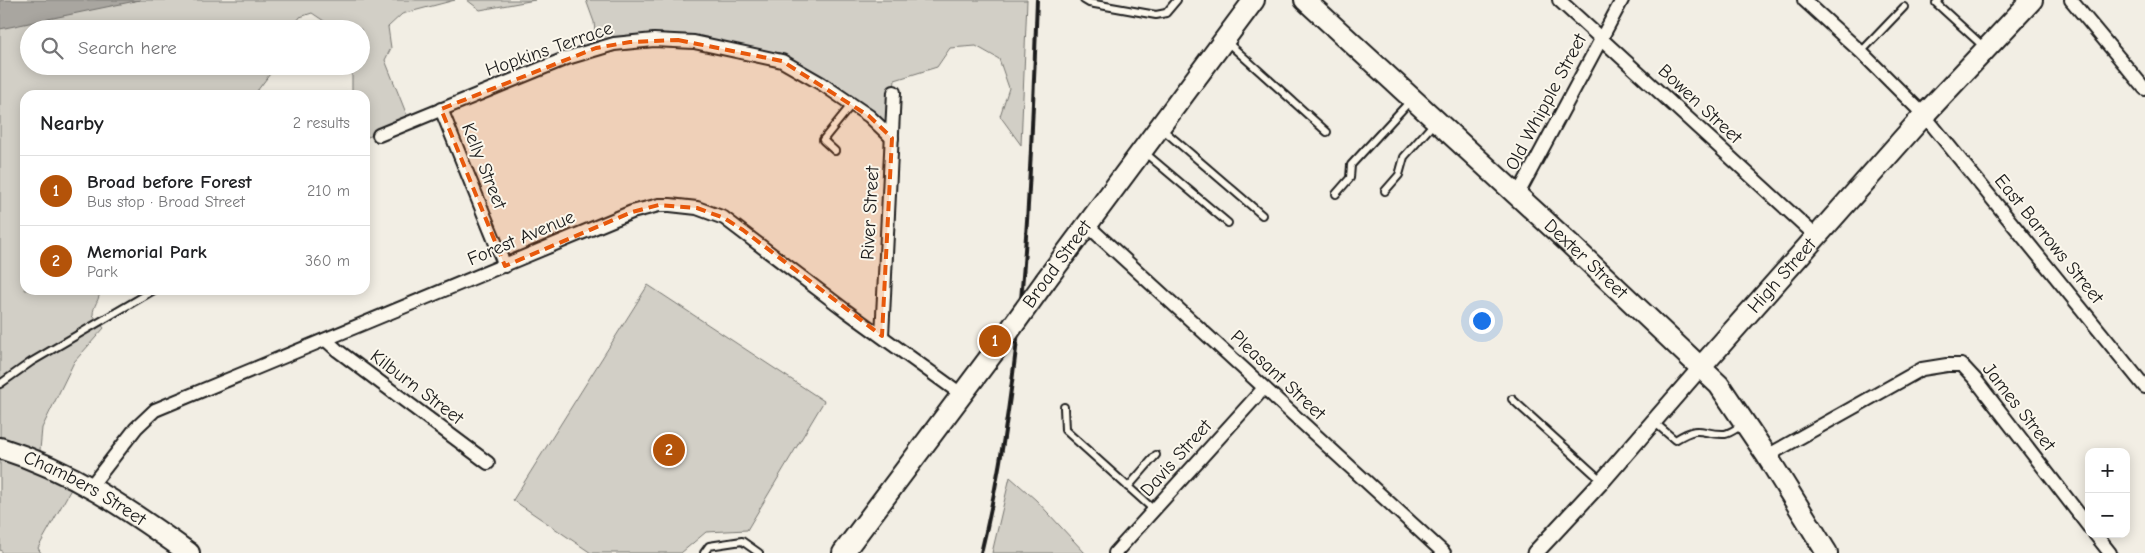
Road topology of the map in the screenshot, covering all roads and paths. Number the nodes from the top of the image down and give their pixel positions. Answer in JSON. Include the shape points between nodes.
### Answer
{"nodes":[{"id":1,"x":1084,"y":0,"type":"edge"},
{"id":2,"x":1177,"y":0,"type":"edge"},
{"id":3,"x":1254,"y":0,"type":"edge"},
{"id":4,"x":1305,"y":0,"type":"edge"},
{"id":5,"x":1559,"y":0,"type":"edge"},
{"id":6,"x":1622,"y":0,"type":"edge"},
{"id":7,"x":1804,"y":0,"type":"edge"},
{"id":8,"x":1939,"y":0,"type":"edge"},
{"id":9,"x":2032,"y":0,"type":"edge"},
{"id":10,"x":2072,"y":0,"type":"edge"},
{"id":11,"x":1904,"y":7,"type":"dead end"},
{"id":12,"x":1224,"y":39,"type":"junction"},
{"id":13,"x":1602,"y":39,"type":"junction"},
{"id":14,"x":1985,"y":48,"type":"junction"},
{"id":15,"x":1861,"y":52,"type":"junction"},
{"id":16,"x":2145,"y":89,"type":"edge"},
{"id":17,"x":894,"y":92,"type":"dead end"},
{"id":18,"x":1412,"y":99,"type":"junction"},
{"id":19,"x":852,"y":104,"type":"junction"},
{"id":20,"x":441,"y":109,"type":"junction"},
{"id":21,"x":1924,"y":116,"type":"junction"},
{"id":22,"x":1436,"y":121,"type":"junction"},
{"id":23,"x":1159,"y":126,"type":"junction"},
{"id":24,"x":1327,"y":132,"type":"dead end"},
{"id":25,"x":379,"y":134,"type":"dead end"},
{"id":26,"x":892,"y":138,"type":"junction"},
{"id":27,"x":1141,"y":150,"type":"junction"},
{"id":28,"x":835,"y":151,"type":"dead end"},
{"id":29,"x":1385,"y":191,"type":"dead end"},
{"id":30,"x":1336,"y":194,"type":"dead end"},
{"id":31,"x":1517,"y":196,"type":"junction"},
{"id":32,"x":1262,"y":215,"type":"dead end"},
{"id":33,"x":1228,"y":223,"type":"dead end"},
{"id":34,"x":1086,"y":224,"type":"junction"},
{"id":35,"x":1816,"y":236,"type":"junction"},
{"id":36,"x":505,"y":266,"type":"junction"},
{"id":37,"x":145,"y":295,"type":"edge"},
{"id":38,"x":882,"y":336,"type":"junction"},
{"id":39,"x":326,"y":340,"type":"junction"},
{"id":40,"x":1700,"y":368,"type":"junction"},
{"id":41,"x":0,"y":384,"type":"edge"},
{"id":42,"x":2145,"y":386,"type":"edge"},
{"id":43,"x":1264,"y":388,"type":"junction"},
{"id":44,"x":961,"y":394,"type":"junction"},
{"id":45,"x":1512,"y":399,"type":"dead end"},
{"id":46,"x":1064,"y":406,"type":"dead end"},
{"id":47,"x":1654,"y":422,"type":"junction"},
{"id":48,"x":1745,"y":424,"type":"junction"},
{"id":49,"x":0,"y":448,"type":"edge"},
{"id":50,"x":1156,"y":455,"type":"dead end"},
{"id":51,"x":1767,"y":456,"type":"junction"},
{"id":52,"x":488,"y":463,"type":"dead end"},
{"id":53,"x":1602,"y":481,"type":"junction"},
{"id":54,"x":91,"y":486,"type":"junction"},
{"id":55,"x":1128,"y":487,"type":"junction"},
{"id":56,"x":1154,"y":510,"type":"junction"},
{"id":57,"x":2085,"y":521,"type":"edge"},
{"id":58,"x":2098,"y":538,"type":"edge"},
{"id":59,"x":189,"y":553,"type":"edge"},
{"id":60,"x":704,"y":553,"type":"edge"},
{"id":61,"x":759,"y":553,"type":"edge"},
{"id":62,"x":843,"y":553,"type":"edge"},
{"id":63,"x":1115,"y":553,"type":"edge"},
{"id":64,"x":1444,"y":553,"type":"edge"},
{"id":65,"x":1535,"y":553,"type":"edge"},
{"id":66,"x":1827,"y":553,"type":"edge"},
{"id":67,"x":2110,"y":553,"type":"edge"}],
"edges":[{"from":1,"to":2,"type":"lane","via":[[1156,15],[1166,13]]},
{"from":3,"to":12,"type":"main road","name":"Broad Street"},
{"from":4,"to":18,"type":"main road","name":"Dexter Street"},
{"from":5,"to":13,"type":"street","name":"Bowen Street"},
{"from":6,"to":13,"type":"street","name":"Old Whipple Street"},
{"from":7,"to":15,"type":"street","name":"East Barrows Street"},
{"from":8,"to":14,"type":"lane","via":[[1936,3]]},
{"from":9,"to":14,"type":"main road","name":"High Street"},
{"from":10,"to":16,"type":"street"},
{"from":11,"to":15,"type":"lane"},
{"from":12,"to":23,"type":"main road","name":"Broad Street"},
{"from":12,"to":24,"type":"lane"},
{"from":13,"to":31,"type":"street","name":"Old Whipple Street"},
{"from":13,"to":35,"type":"street","name":"Bowen Street"},
{"from":14,"to":21,"type":"main road","name":"High Street"},
{"from":15,"to":21,"type":"street","name":"East Barrows Street"},
{"from":17,"to":26,"type":"street","name":"River Street"},
{"from":18,"to":22,"type":"main road","name":"Dexter Street"},
{"from":18,"to":30,"type":"lane","via":[[1351,165],[1350,178]]},
{"from":19,"to":20,"type":"street","name":"Hopkins Terrace","via":[[782,61],[694,42],[654,40],[596,48],[528,72]]},
{"from":19,"to":26,"type":"street","name":"Hopkins Terrace","via":[[870,116]]},
{"from":19,"to":28,"type":"lane","via":[[823,140]]},
{"from":20,"to":25,"type":"street","name":"Hopkins Terrace"},
{"from":20,"to":36,"type":"street","name":"Kelly Street"},
{"from":21,"to":35,"type":"main road","name":"High Street"},
{"from":21,"to":42,"type":"street","name":"East Barrows Street"},
{"from":22,"to":29,"type":"lane","via":[[1404,157],[1400,175]]},
{"from":22,"to":31,"type":"main road","name":"Dexter Street"},
{"from":23,"to":27,"type":"main road","name":"Broad Street"},
{"from":23,"to":32,"type":"lane"},
{"from":26,"to":38,"type":"street","name":"River Street"},
{"from":27,"to":33,"type":"lane"},
{"from":27,"to":34,"type":"main road","name":"Broad Street"},
{"from":31,"to":40,"type":"main road","name":"Dexter Street"},
{"from":34,"to":43,"type":"street","name":"Pleasant Street"},
{"from":34,"to":44,"type":"main road","name":"Broad Street","bridge":true},
{"from":35,"to":40,"type":"main road","name":"High Street"},
{"from":36,"to":38,"type":"street","name":"Forest Avenue","via":[[632,212],[660,205],[697,208],[737,226]]},
{"from":36,"to":39,"type":"street","name":"Forest Avenue"},
{"from":37,"to":41,"type":"lane","via":[[31,362]]},
{"from":38,"to":44,"type":"street","name":"Forest Avenue"},
{"from":39,"to":52,"type":"street","name":"Kilburn Street"},
{"from":39,"to":54,"type":"street","name":"Forest Avenue","via":[[155,410],[136,428]]},
{"from":40,"to":47,"type":"street","name":"High Street"},
{"from":40,"to":48,"type":"main road","name":"Dexter Street","via":[[1718,385]]},
{"from":43,"to":56,"type":"street","name":"Davis Street"},
{"from":43,"to":64,"type":"street","name":"Pleasant Street"},
{"from":44,"to":62,"type":"main road","name":"Broad Street"},
{"from":45,"to":53,"type":"lane"},
{"from":46,"to":55,"type":"lane","via":[[1065,430]]},
{"from":47,"to":48,"type":"lane","via":[[1674,440],[1689,431],[1701,429],[1727,434]]},
{"from":47,"to":53,"type":"street","name":"High Street"},
{"from":48,"to":51,"type":"main road","name":"Dexter Street"},
{"from":49,"to":54,"type":"main road","name":"Chambers Street"},
{"from":50,"to":55,"type":"lane"},
{"from":51,"to":57,"type":"street","name":"James Street","via":[[1922,369],[1962,365]]},
{"from":51,"to":66,"type":"main road","name":"Dexter Street"},
{"from":53,"to":65,"type":"street","name":"High Street"},
{"from":54,"to":59,"type":"main road","name":"Chambers Street"},
{"from":55,"to":56,"type":"lane"},
{"from":56,"to":63,"type":"street","name":"Davis Street"},
{"from":58,"to":67,"type":"street"},
{"from":60,"to":61,"type":"lane","via":[[709,546],[742,541]]}]}
